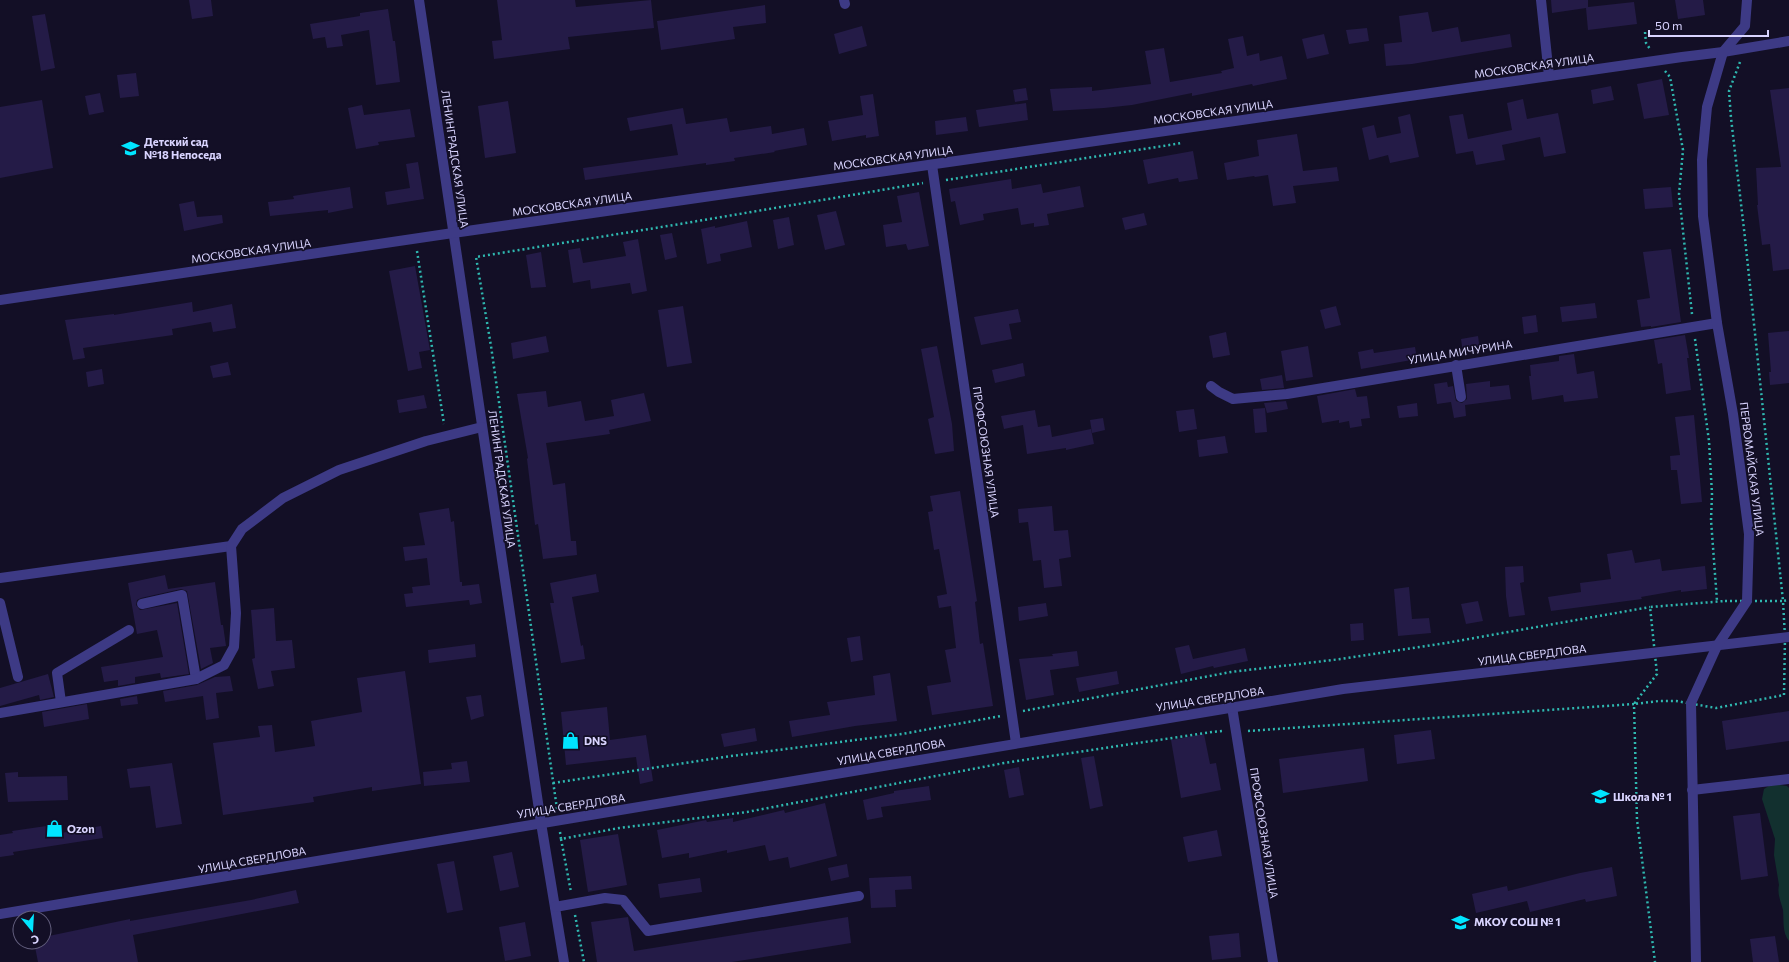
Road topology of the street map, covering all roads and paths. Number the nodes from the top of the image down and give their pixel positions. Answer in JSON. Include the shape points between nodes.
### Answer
{"nodes":[{"id":1,"x":419,"y":0,"type":"edge"},
{"id":2,"x":1541,"y":0,"type":"edge"},
{"id":3,"x":1747,"y":0,"type":"edge"},
{"id":4,"x":1789,"y":41,"type":"edge"},
{"id":5,"x":1748,"y":48,"type":"junction"},
{"id":6,"x":1723,"y":52,"type":"junction"},
{"id":7,"x":1549,"y":76,"type":"junction"},
{"id":8,"x":932,"y":165,"type":"junction"},
{"id":9,"x":453,"y":233,"type":"junction"},
{"id":10,"x":415,"y":239,"type":"junction"},
{"id":11,"x":0,"y":300,"type":"edge"},
{"id":12,"x":1717,"y":323,"type":"junction"},
{"id":13,"x":1456,"y":365,"type":"junction"},
{"id":14,"x":1211,"y":386,"type":"dead end"},
{"id":15,"x":1461,"y":397,"type":"dead end"},
{"id":16,"x":482,"y":427,"type":"junction"},
{"id":17,"x":446,"y":436,"type":"junction"},
{"id":18,"x":231,"y":546,"type":"junction"},
{"id":19,"x":0,"y":578,"type":"edge"},
{"id":20,"x":1789,"y":600,"type":"edge"},
{"id":21,"x":0,"y":603,"type":"edge"},
{"id":22,"x":142,"y":604,"type":"dead end"},
{"id":23,"x":1650,"y":607,"type":"dead end"},
{"id":24,"x":2,"y":617,"type":"edge"},
{"id":25,"x":129,"y":630,"type":"dead end"},
{"id":26,"x":1789,"y":637,"type":"edge"},
{"id":27,"x":1717,"y":646,"type":"junction"},
{"id":28,"x":18,"y":677,"type":"dead end"},
{"id":29,"x":196,"y":679,"type":"junction"},
{"id":30,"x":60,"y":702,"type":"junction"},
{"id":31,"x":1634,"y":704,"type":"dead end"},
{"id":32,"x":1232,"y":707,"type":"junction"},
{"id":33,"x":0,"y":714,"type":"edge"},
{"id":34,"x":1011,"y":714,"type":"junction"},
{"id":35,"x":1016,"y":743,"type":"junction"},
{"id":36,"x":1789,"y":779,"type":"edge"},
{"id":37,"x":553,"y":783,"type":"dead end"},
{"id":38,"x":1692,"y":790,"type":"junction"},
{"id":39,"x":541,"y":823,"type":"junction"},
{"id":40,"x":859,"y":896,"type":"dead end"},
{"id":41,"x":555,"y":907,"type":"junction"},
{"id":42,"x":0,"y":914,"type":"edge"},
{"id":43,"x":564,"y":962,"type":"edge"},
{"id":44,"x":1273,"y":962,"type":"edge"},
{"id":45,"x":1655,"y":962,"type":"edge"},
{"id":46,"x":1696,"y":962,"type":"edge"}],
"edges":[{"from":1,"to":9,"type":"street","name":"ЛЕНИНГРАДСКАЯ УЛИЦА"},
{"from":2,"to":7,"type":"street"},
{"from":3,"to":6,"type":"street","name":"ПЕРВОМАЙСКАЯ УЛИЦА","via":[[1744,26]]},
{"from":4,"to":5,"type":"street","name":"МОСКОВСКАЯ УЛИЦА"},
{"from":5,"to":6,"type":"street","name":"МОСКОВСКАЯ УЛИЦА"},
{"from":5,"to":20,"type":"path","via":[[1729,91],[1731,118],[1783,601]]},
{"from":6,"to":7,"type":"street","name":"МОСКОВСКАЯ УЛИЦА"},
{"from":6,"to":12,"type":"street","name":"ПЕРВОМАЙСКАЯ УЛИЦА","via":[[1708,107],[1702,160],[1703,216]]},
{"from":7,"to":8,"type":"street","name":"МОСКОВСКАЯ УЛИЦА"},
{"from":8,"to":9,"type":"street","name":"МОСКОВСКАЯ УЛИЦА"},
{"from":8,"to":34,"type":"street","name":"ПРОФСОЮЗНАЯ УЛИЦА"},
{"from":9,"to":10,"type":"street","name":"МОСКОВСКАЯ УЛИЦА"},
{"from":9,"to":16,"type":"street","name":"ЛЕНИНГРАДСКАЯ УЛИЦА"},
{"from":10,"to":11,"type":"street","name":"МОСКОВСКАЯ УЛИЦА"},
{"from":10,"to":17,"type":"path"},
{"from":12,"to":13,"type":"street","name":"УЛИЦА МИЧУРИНА"},
{"from":12,"to":27,"type":"street","name":"ПЕРВОМАЙСКАЯ УЛИЦА","via":[[1733,414],[1749,534],[1746,601]]},
{"from":13,"to":14,"type":"street","name":"УЛИЦА МИЧУРИНА","via":[[1287,394],[1233,399]]},
{"from":13,"to":15,"type":"street"},
{"from":16,"to":17,"type":"street"},
{"from":16,"to":39,"type":"street","name":"ЛЕНИНГРАДСКАЯ УЛИЦА"},
{"from":17,"to":18,"type":"street","via":[[339,470],[283,498],[242,529]]},
{"from":18,"to":19,"type":"street"},
{"from":18,"to":29,"type":"street","via":[[236,613],[234,647],[224,664]]},
{"from":21,"to":24,"type":"street"},
{"from":22,"to":29,"type":"street","via":[[182,596]]},
{"from":23,"to":34,"type":"path","via":[[1438,644],[1231,672]]},
{"from":24,"to":28,"type":"street"},
{"from":25,"to":30,"type":"street","via":[[57,673]]},
{"from":26,"to":27,"type":"street","name":"УЛИЦА СВЕРДЛОВА"},
{"from":27,"to":32,"type":"street","name":"УЛИЦА СВЕРДЛОВА","via":[[1344,689]]},
{"from":27,"to":38,"type":"street","name":"ПЕРВОМАЙСКАЯ УЛИЦА","via":[[1691,703]]},
{"from":29,"to":30,"type":"street"},
{"from":30,"to":33,"type":"street"},
{"from":31,"to":45,"type":"path","via":[[1638,820]]},
{"from":32,"to":35,"type":"street","name":"УЛИЦА СВЕРДЛОВА"},
{"from":32,"to":44,"type":"street","name":"ПРОФСОЮЗНАЯ УЛИЦА"},
{"from":34,"to":35,"type":"street","name":"ПРОФСОЮЗНАЯ УЛИЦА"},
{"from":34,"to":37,"type":"path","via":[[902,734]]},
{"from":35,"to":39,"type":"street","name":"УЛИЦА СВЕРДЛОВА"},
{"from":36,"to":38,"type":"street"},
{"from":38,"to":46,"type":"street","name":"ПЕРВОМАЙСКАЯ УЛИЦА"},
{"from":39,"to":41,"type":"street","name":"ЛЕНИНГРАДСКАЯ УЛИЦА"},
{"from":39,"to":42,"type":"street","name":"УЛИЦА СВЕРДЛОВА"},
{"from":40,"to":41,"type":"street","via":[[648,931],[623,900],[605,898]]},
{"from":41,"to":43,"type":"street","name":"ЛЕНИНГРАДСКАЯ УЛИЦА"}]}
